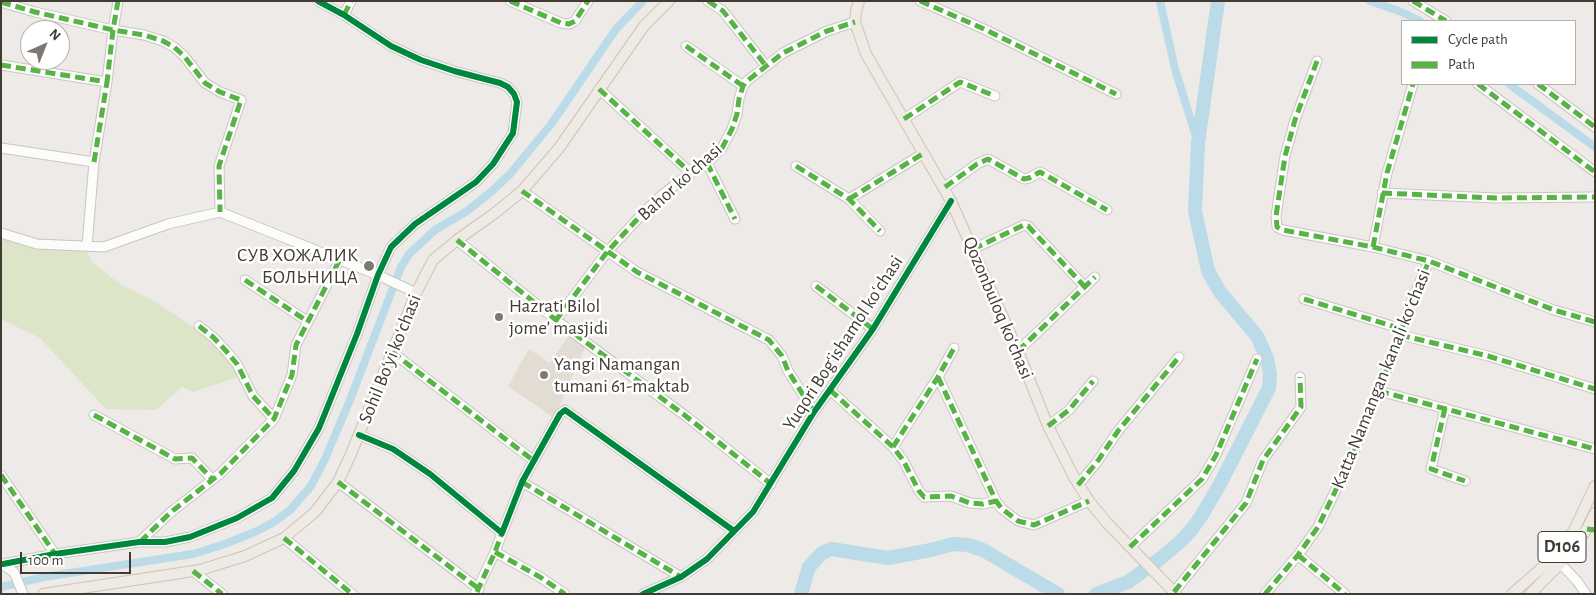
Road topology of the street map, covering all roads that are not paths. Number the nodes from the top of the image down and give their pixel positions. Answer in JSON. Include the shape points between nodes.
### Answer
{"nodes":[{"id":1,"x":118,"y":1,"type":"edge"},
{"id":2,"x":318,"y":1,"type":"edge"},
{"id":3,"x":351,"y":1,"type":"edge"},
{"id":4,"x":510,"y":1,"type":"edge"},
{"id":5,"x":588,"y":1,"type":"edge"},
{"id":6,"x":669,"y":1,"type":"edge"},
{"id":7,"x":708,"y":1,"type":"edge"},
{"id":8,"x":859,"y":1,"type":"edge"},
{"id":9,"x":920,"y":1,"type":"edge"},
{"id":10,"x":1413,"y":1,"type":"edge"},
{"id":11,"x":1,"y":2,"type":"edge"},
{"id":12,"x":344,"y":15,"type":"junction"},
{"id":13,"x":1444,"y":20,"type":"edge"},
{"id":14,"x":855,"y":22,"type":"junction"},
{"id":15,"x":112,"y":30,"type":"junction"},
{"id":16,"x":686,"y":46,"type":"dead end"},
{"id":17,"x":1317,"y":61,"type":"dead end"},
{"id":18,"x":1,"y":65,"type":"edge"},
{"id":19,"x":766,"y":66,"type":"junction"},
{"id":20,"x":107,"y":82,"type":"junction"},
{"id":21,"x":1413,"y":85,"type":"edge"},
{"id":22,"x":1479,"y":85,"type":"edge"},
{"id":23,"x":1539,"y":85,"type":"edge"},
{"id":24,"x":742,"y":86,"type":"junction"},
{"id":25,"x":600,"y":89,"type":"junction"},
{"id":26,"x":1116,"y":94,"type":"dead end"},
{"id":27,"x":995,"y":96,"type":"dead end"},
{"id":28,"x":904,"y":119,"type":"junction"},
{"id":29,"x":1595,"y":127,"type":"edge"},
{"id":30,"x":1,"y":148,"type":"edge"},
{"id":31,"x":924,"y":153,"type":"junction"},
{"id":32,"x":94,"y":162,"type":"junction"},
{"id":33,"x":707,"y":163,"type":"junction"},
{"id":34,"x":796,"y":166,"type":"dead end"},
{"id":35,"x":1595,"y":172,"type":"edge"},
{"id":36,"x":691,"y":173,"type":"junction"},
{"id":37,"x":944,"y":187,"type":"junction"},
{"id":38,"x":522,"y":191,"type":"junction"},
{"id":39,"x":1382,"y":193,"type":"junction"},
{"id":40,"x":1595,"y":197,"type":"edge"},
{"id":41,"x":849,"y":199,"type":"junction"},
{"id":42,"x":951,"y":201,"type":"junction"},
{"id":43,"x":1107,"y":210,"type":"dead end"},
{"id":44,"x":220,"y":212,"type":"junction"},
{"id":45,"x":735,"y":219,"type":"dead end"},
{"id":46,"x":880,"y":231,"type":"dead end"},
{"id":47,"x":1,"y":233,"type":"edge"},
{"id":48,"x":457,"y":240,"type":"junction"},
{"id":49,"x":88,"y":246,"type":"junction"},
{"id":50,"x":1373,"y":247,"type":"junction"},
{"id":51,"x":973,"y":249,"type":"junction"},
{"id":52,"x":607,"y":252,"type":"junction"},
{"id":53,"x":1429,"y":260,"type":"junction"},
{"id":54,"x":339,"y":261,"type":"junction"},
{"id":55,"x":380,"y":276,"type":"junction"},
{"id":56,"x":1094,"y":277,"type":"dead end"},
{"id":57,"x":245,"y":280,"type":"dead end"},
{"id":58,"x":816,"y":286,"type":"dead end"},
{"id":59,"x":1085,"y":287,"type":"junction"},
{"id":60,"x":412,"y":292,"type":"junction"},
{"id":61,"x":1304,"y":300,"type":"dead end"},
{"id":62,"x":556,"y":320,"type":"junction"},
{"id":63,"x":307,"y":321,"type":"junction"},
{"id":64,"x":1595,"y":322,"type":"edge"},
{"id":65,"x":200,"y":326,"type":"dead end"},
{"id":66,"x":873,"y":329,"type":"junction"},
{"id":67,"x":1401,"y":332,"type":"junction"},
{"id":68,"x":954,"y":348,"type":"dead end"},
{"id":69,"x":1018,"y":351,"type":"junction"},
{"id":70,"x":392,"y":352,"type":"junction"},
{"id":71,"x":1179,"y":357,"type":"dead end"},
{"id":72,"x":1256,"y":359,"type":"dead end"},
{"id":73,"x":938,"y":377,"type":"junction"},
{"id":74,"x":1300,"y":377,"type":"dead end"},
{"id":75,"x":1093,"y":381,"type":"dead end"},
{"id":76,"x":1595,"y":389,"type":"edge"},
{"id":77,"x":830,"y":390,"type":"junction"},
{"id":78,"x":1379,"y":390,"type":"junction"},
{"id":79,"x":1444,"y":408,"type":"junction"},
{"id":80,"x":814,"y":412,"type":"junction"},
{"id":81,"x":94,"y":415,"type":"dead end"},
{"id":82,"x":274,"y":418,"type":"junction"},
{"id":83,"x":1048,"y":426,"type":"junction"},
{"id":84,"x":359,"y":434,"type":"junction"},
{"id":85,"x":893,"y":447,"type":"junction"},
{"id":86,"x":1595,"y":449,"type":"edge"},
{"id":87,"x":534,"y":461,"type":"junction"},
{"id":88,"x":1,"y":475,"type":"edge"},
{"id":89,"x":212,"y":479,"type":"junction"},
{"id":90,"x":1466,"y":481,"type":"dead end"},
{"id":91,"x":338,"y":482,"type":"junction"},
{"id":92,"x":522,"y":482,"type":"junction"},
{"id":93,"x":771,"y":484,"type":"junction"},
{"id":94,"x":1078,"y":485,"type":"junction"},
{"id":95,"x":1595,"y":486,"type":"edge"},
{"id":96,"x":996,"y":501,"type":"junction"},
{"id":97,"x":1089,"y":501,"type":"junction"},
{"id":98,"x":1595,"y":513,"type":"edge"},
{"id":99,"x":1591,"y":530,"type":"edge"},
{"id":100,"x":734,"y":531,"type":"junction"},
{"id":101,"x":502,"y":533,"type":"junction"},
{"id":102,"x":284,"y":538,"type":"junction"},
{"id":103,"x":140,"y":542,"type":"junction"},
{"id":104,"x":1130,"y":547,"type":"junction"},
{"id":105,"x":495,"y":552,"type":"junction"},
{"id":106,"x":55,"y":554,"type":"junction"},
{"id":107,"x":1298,"y":555,"type":"junction"},
{"id":108,"x":1558,"y":560,"type":"junction"},
{"id":109,"x":2,"y":564,"type":"edge"},
{"id":110,"x":193,"y":571,"type":"junction"},
{"id":111,"x":681,"y":577,"type":"junction"},
{"id":112,"x":477,"y":591,"type":"edge"},
{"id":113,"x":1175,"y":593,"type":"edge"},
{"id":114,"x":23,"y":594,"type":"edge"},
{"id":115,"x":43,"y":594,"type":"edge"},
{"id":116,"x":222,"y":594,"type":"edge"},
{"id":117,"x":352,"y":594,"type":"edge"},
{"id":118,"x":565,"y":594,"type":"edge"},
{"id":119,"x":643,"y":594,"type":"edge"},
{"id":120,"x":1265,"y":594,"type":"edge"},
{"id":121,"x":1345,"y":594,"type":"edge"},
{"id":122,"x":1512,"y":594,"type":"edge"},
{"id":123,"x":1530,"y":594,"type":"edge"},
{"id":124,"x":1586,"y":594,"type":"edge"}],
"edges":[{"from":1,"to":15,"type":"street"},
{"from":2,"to":12,"type":"street"},
{"from":3,"to":12,"type":"street"},
{"from":4,"to":5,"type":"street","via":[[569,24],[575,21]]},
{"from":6,"to":25,"type":"main road","name":"Sohil Boʻyi koʻchasi","via":[[644,26]]},
{"from":7,"to":19,"type":"street","via":[[723,11]]},
{"from":8,"to":14,"type":"main road","name":"Qozonbuloq koʻchasi"},
{"from":9,"to":26,"type":"street"},
{"from":10,"to":13,"type":"street"},
{"from":11,"to":15,"type":"street"},
{"from":12,"to":55,"type":"street","via":[[391,46],[421,60],[500,83],[514,94],[517,102],[513,133],[493,164],[476,182],[415,224],[391,247]]},
{"from":14,"to":19,"type":"street","via":[[827,31]]},
{"from":14,"to":28,"type":"main road","name":"Qozonbuloq koʻchasi","via":[[872,66]]},
{"from":15,"to":20,"type":"street"},
{"from":15,"to":44,"type":"street","via":[[163,41],[184,56],[205,83],[241,100],[219,166]]},
{"from":16,"to":24,"type":"street"},
{"from":17,"to":50,"type":"street","name":"Katta Namangan kanali koʻchasi","via":[[1284,156],[1277,227]]},
{"from":18,"to":20,"type":"street"},
{"from":19,"to":24,"type":"street"},
{"from":20,"to":32,"type":"street"},
{"from":21,"to":39,"type":"street"},
{"from":22,"to":35,"type":"street"},
{"from":23,"to":29,"type":"street"},
{"from":24,"to":33,"type":"street","name":"Bahor koʻchasi","via":[[732,129],[722,148]]},
{"from":25,"to":36,"type":"street"},
{"from":25,"to":38,"type":"main road","name":"Sohil Boʻyi koʻchasi","via":[[559,148]]},
{"from":27,"to":28,"type":"street","via":[[960,82]]},
{"from":28,"to":31,"type":"main road","name":"Qozonbuloq koʻchasi"},
{"from":30,"to":32,"type":"street"},
{"from":31,"to":37,"type":"main road","name":"Qozonbuloq koʻchasi"},
{"from":31,"to":41,"type":"street"},
{"from":32,"to":49,"type":"street"},
{"from":33,"to":36,"type":"street","name":"Bahor koʻchasi"},
{"from":33,"to":45,"type":"street"},
{"from":34,"to":41,"type":"street"},
{"from":36,"to":52,"type":"street","name":"Bahor koʻchasi","via":[[662,195]]},
{"from":37,"to":42,"type":"main road","name":"Qozonbuloq koʻchasi"},
{"from":37,"to":43,"type":"street","via":[[988,159],[1024,179],[1040,172]]},
{"from":38,"to":48,"type":"main road","name":"Sohil Boʻyi koʻchasi"},
{"from":38,"to":52,"type":"street"},
{"from":39,"to":40,"type":"street","via":[[1496,198]]},
{"from":39,"to":50,"type":"street"},
{"from":41,"to":46,"type":"street"},
{"from":42,"to":51,"type":"main road","name":"Qozonbuloq koʻchasi"},
{"from":42,"to":66,"type":"street","name":"Yuqori Bogʻishamol koʻchasi"},
{"from":44,"to":49,"type":"street","via":[[168,224],[104,247]]},
{"from":44,"to":54,"type":"street"},
{"from":47,"to":49,"type":"street","via":[[36,244]]},
{"from":48,"to":60,"type":"main road","name":"Sohil Boʻyi koʻchasi","via":[[433,260]]},
{"from":48,"to":62,"type":"street"},
{"from":50,"to":53,"type":"street","name":"Katta Namangan kanali koʻchasi"},
{"from":51,"to":59,"type":"street","via":[[1028,226]]},
{"from":51,"to":69,"type":"main road","name":"Qozonbuloq koʻchasi"},
{"from":52,"to":62,"type":"street","name":"Bahor koʻchasi"},
{"from":52,"to":80,"type":"street","via":[[637,272],[769,340],[782,356]]},
{"from":53,"to":64,"type":"street","via":[[1554,310]]},
{"from":53,"to":67,"type":"street","name":"Katta Namangan kanali koʻchasi"},
{"from":54,"to":55,"type":"street"},
{"from":54,"to":63,"type":"street"},
{"from":55,"to":60,"type":"street"},
{"from":55,"to":103,"type":"street","via":[[319,428],[294,471],[272,498],[237,518],[190,537]]},
{"from":56,"to":59,"type":"street"},
{"from":57,"to":63,"type":"street"},
{"from":58,"to":66,"type":"street"},
{"from":59,"to":69,"type":"street"},
{"from":60,"to":70,"type":"main road","name":"Sohil Boʻyi koʻchasi"},
{"from":61,"to":67,"type":"street"},
{"from":62,"to":93,"type":"street","via":[[687,416]]},
{"from":63,"to":82,"type":"street","via":[[296,345],[292,375]]},
{"from":65,"to":82,"type":"street","via":[[227,352],[253,396]]},
{"from":66,"to":77,"type":"street","name":"Yuqori Bogʻishamol koʻchasi"},
{"from":67,"to":76,"type":"street"},
{"from":67,"to":78,"type":"street","name":"Katta Namangan kanali koʻchasi"},
{"from":68,"to":73,"type":"street"},
{"from":69,"to":83,"type":"main road","name":"Qozonbuloq koʻchasi"},
{"from":70,"to":84,"type":"main road","name":"Sohil Boʻyi koʻchasi"},
{"from":70,"to":87,"type":"street"},
{"from":71,"to":94,"type":"street"},
{"from":72,"to":104,"type":"street","via":[[1216,456],[1202,479]]},
{"from":73,"to":85,"type":"street"},
{"from":73,"to":96,"type":"street"},
{"from":74,"to":113,"type":"street","via":[[1301,407],[1264,460],[1246,503]]},
{"from":75,"to":83,"type":"street","via":[[1069,410]]},
{"from":77,"to":80,"type":"street","name":"Yuqori Bogʻishamol koʻchasi"},
{"from":77,"to":85,"type":"street"},
{"from":78,"to":79,"type":"street"},
{"from":78,"to":107,"type":"street","name":"Katta Namangan kanali koʻchasi","via":[[1318,527]]},
{"from":79,"to":86,"type":"street"},
{"from":79,"to":90,"type":"street","via":[[1431,470]]},
{"from":80,"to":93,"type":"street","name":"Yuqori Bogʻishamol koʻchasi"},
{"from":81,"to":89,"type":"street","via":[[175,460],[192,458]]},
{"from":82,"to":89,"type":"street"},
{"from":83,"to":94,"type":"main road","name":"Qozonbuloq koʻchasi"},
{"from":84,"to":91,"type":"main road","name":"Sohil Boʻyi koʻchasi"},
{"from":84,"to":101,"type":"street","via":[[393,449],[430,474]]},
{"from":85,"to":96,"type":"street","via":[[924,497],[952,496],[983,504]]},
{"from":87,"to":92,"type":"street"},
{"from":87,"to":100,"type":"street","via":[[565,410]]},
{"from":88,"to":106,"type":"street"},
{"from":89,"to":103,"type":"street","via":[[170,512]]},
{"from":91,"to":102,"type":"main road","name":"Sohil Boʻyi koʻchasi","via":[[316,512]]},
{"from":91,"to":112,"type":"street"},
{"from":92,"to":101,"type":"street"},
{"from":92,"to":111,"type":"street"},
{"from":93,"to":100,"type":"street","name":"Yuqori Bogʻishamol koʻchasi","via":[[753,512]]},
{"from":94,"to":97,"type":"main road","name":"Qozonbuloq koʻchasi"},
{"from":95,"to":108,"type":"main road","number":"D106"},
{"from":96,"to":97,"type":"street","via":[[1018,521],[1034,526]]},
{"from":97,"to":104,"type":"main road","name":"Qozonbuloq koʻchasi"},
{"from":98,"to":99,"type":"main road","number":"D106"},
{"from":99,"to":108,"type":"main road","number":"D106"},
{"from":100,"to":111,"type":"street","name":"Yuqori Bogʻishamol koʻchasi","via":[[707,559]]},
{"from":101,"to":105,"type":"street"},
{"from":102,"to":110,"type":"main road","name":"Sohil Boʻyi koʻchasi","via":[[245,556]]},
{"from":102,"to":117,"type":"street"},
{"from":103,"to":106,"type":"street"},
{"from":104,"to":113,"type":"main road","name":"Qozonbuloq koʻchasi"},
{"from":105,"to":112,"type":"street"},
{"from":105,"to":118,"type":"street"},
{"from":106,"to":109,"type":"street"},
{"from":107,"to":120,"type":"street","name":"Katta Namangan kanali koʻchasi"},
{"from":107,"to":121,"type":"street"},
{"from":108,"to":122,"type":"main road","number":"D106"},
{"from":108,"to":123,"type":"main road","number":"D106"},
{"from":108,"to":124,"type":"street"},
{"from":109,"to":114,"type":"street","via":[[14,572]]},
{"from":110,"to":115,"type":"main road","name":"Sohil Boʻyi koʻchasi"},
{"from":110,"to":116,"type":"street"},
{"from":111,"to":119,"type":"street","name":"Yuqori Bogʻishamol koʻchasi"}]}
